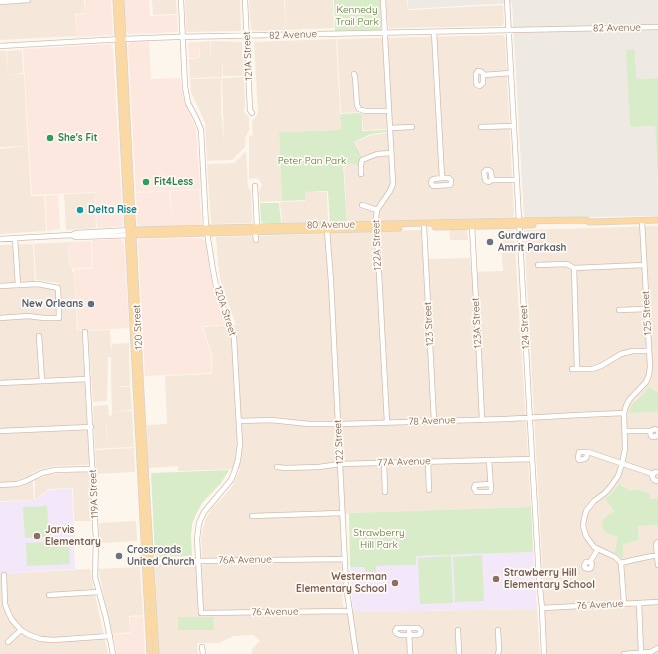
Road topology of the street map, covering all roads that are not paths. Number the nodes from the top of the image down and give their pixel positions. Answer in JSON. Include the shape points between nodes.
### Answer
{"nodes":[{"id":1,"x":28,"y":0,"type":"edge"},
{"id":2,"x":116,"y":0,"type":"edge"},
{"id":3,"x":121,"y":0,"type":"edge"},
{"id":4,"x":181,"y":0,"type":"edge"},
{"id":5,"x":245,"y":0,"type":"edge"},
{"id":6,"x":383,"y":0,"type":"edge"},
{"id":7,"x":507,"y":0,"type":"edge"},
{"id":8,"x":0,"y":2,"type":"edge"},
{"id":9,"x":658,"y":27,"type":"edge"},
{"id":10,"x":509,"y":30,"type":"junction"},
{"id":11,"x":385,"y":32,"type":"junction"},
{"id":12,"x":434,"y":32,"type":"junction"},
{"id":13,"x":246,"y":35,"type":"junction"},
{"id":14,"x":183,"y":37,"type":"junction"},
{"id":15,"x":120,"y":39,"type":"junction"},
{"id":16,"x":0,"y":46,"type":"edge"},
{"id":17,"x":512,"y":73,"type":"junction"},
{"id":18,"x":354,"y":74,"type":"dead end"},
{"id":19,"x":483,"y":75,"type":"dead end"},
{"id":20,"x":389,"y":111,"type":"junction"},
{"id":21,"x":252,"y":113,"type":"dead end"},
{"id":22,"x":122,"y":118,"type":"junction"},
{"id":23,"x":514,"y":126,"type":"junction"},
{"id":24,"x":412,"y":127,"type":"dead end"},
{"id":25,"x":481,"y":127,"type":"dead end"},
{"id":26,"x":128,"y":128,"type":"junction"},
{"id":27,"x":390,"y":128,"type":"junction"},
{"id":28,"x":123,"y":134,"type":"junction"},
{"id":29,"x":128,"y":143,"type":"junction"},
{"id":30,"x":391,"y":153,"type":"junction"},
{"id":31,"x":361,"y":174,"type":"dead end"},
{"id":32,"x":442,"y":178,"type":"dead end"},
{"id":33,"x":492,"y":180,"type":"dead end"},
{"id":34,"x":517,"y":180,"type":"junction"},
{"id":35,"x":255,"y":186,"type":"dead end"},
{"id":36,"x":362,"y":205,"type":"dead end"},
{"id":37,"x":377,"y":210,"type":"junction"},
{"id":38,"x":658,"y":220,"type":"edge"},
{"id":39,"x":642,"y":221,"type":"junction"},
{"id":40,"x":485,"y":222,"type":"junction"},
{"id":41,"x":436,"y":223,"type":"junction"},
{"id":42,"x":520,"y":223,"type":"junction"},
{"id":43,"x":376,"y":226,"type":"junction"},
{"id":44,"x":472,"y":226,"type":"junction"},
{"id":45,"x":424,"y":227,"type":"junction"},
{"id":46,"x":256,"y":230,"type":"junction"},
{"id":47,"x":327,"y":230,"type":"junction"},
{"id":48,"x":207,"y":231,"type":"junction"},
{"id":49,"x":131,"y":233,"type":"junction"},
{"id":50,"x":15,"y":238,"type":"junction"},
{"id":51,"x":0,"y":239,"type":"edge"},
{"id":52,"x":256,"y":240,"type":"dead end"},
{"id":53,"x":538,"y":265,"type":"dead end"},
{"id":54,"x":644,"y":265,"type":"junction"},
{"id":55,"x":574,"y":268,"type":"junction"},
{"id":56,"x":18,"y":285,"type":"junction"},
{"id":57,"x":0,"y":286,"type":"edge"},
{"id":58,"x":647,"y":309,"type":"junction"},
{"id":59,"x":619,"y":310,"type":"dead end"},
{"id":60,"x":0,"y":318,"type":"edge"},
{"id":61,"x":85,"y":332,"type":"dead end"},
{"id":62,"x":39,"y":336,"type":"dead end"},
{"id":63,"x":649,"y":351,"type":"junction"},
{"id":64,"x":88,"y":379,"type":"junction"},
{"id":65,"x":42,"y":381,"type":"junction"},
{"id":66,"x":0,"y":383,"type":"edge"},
{"id":67,"x":139,"y":392,"type":"junction"},
{"id":68,"x":624,"y":413,"type":"junction"},
{"id":69,"x":530,"y":418,"type":"junction"},
{"id":70,"x":482,"y":419,"type":"junction"},
{"id":71,"x":239,"y":421,"type":"junction"},
{"id":72,"x":434,"y":421,"type":"junction"},
{"id":73,"x":387,"y":422,"type":"junction"},
{"id":74,"x":338,"y":424,"type":"junction"},
{"id":75,"x":90,"y":427,"type":"junction"},
{"id":76,"x":0,"y":431,"type":"edge"},
{"id":77,"x":625,"y":431,"type":"junction"},
{"id":78,"x":658,"y":434,"type":"edge"},
{"id":79,"x":588,"y":452,"type":"dead end"},
{"id":80,"x":140,"y":454,"type":"junction"},
{"id":81,"x":532,"y":459,"type":"junction"},
{"id":82,"x":490,"y":460,"type":"junction"},
{"id":83,"x":428,"y":462,"type":"junction"},
{"id":84,"x":384,"y":463,"type":"junction"},
{"id":85,"x":340,"y":464,"type":"junction"},
{"id":86,"x":622,"y":464,"type":"junction"},
{"id":87,"x":277,"y":467,"type":"dead end"},
{"id":88,"x":93,"y":469,"type":"junction"},
{"id":89,"x":145,"y":470,"type":"junction"},
{"id":90,"x":658,"y":472,"type":"edge"},
{"id":91,"x":653,"y":474,"type":"junction"},
{"id":92,"x":658,"y":481,"type":"edge"},
{"id":93,"x":490,"y":484,"type":"dead end"},
{"id":94,"x":0,"y":485,"type":"edge"},
{"id":95,"x":429,"y":490,"type":"dead end"},
{"id":96,"x":385,"y":492,"type":"dead end"},
{"id":97,"x":342,"y":513,"type":"junction"},
{"id":98,"x":252,"y":516,"type":"dead end"},
{"id":99,"x":658,"y":542,"type":"edge"},
{"id":100,"x":598,"y":549,"type":"junction"},
{"id":101,"x":657,"y":556,"type":"junction"},
{"id":102,"x":344,"y":559,"type":"junction"},
{"id":103,"x":198,"y":561,"type":"junction"},
{"id":104,"x":590,"y":562,"type":"dead end"},
{"id":105,"x":148,"y":563,"type":"junction"},
{"id":106,"x":621,"y":563,"type":"junction"},
{"id":107,"x":658,"y":565,"type":"edge"},
{"id":108,"x":4,"y":575,"type":"dead end"},
{"id":109,"x":99,"y":592,"type":"junction"},
{"id":110,"x":49,"y":595,"type":"dead end"},
{"id":111,"x":658,"y":602,"type":"edge"},
{"id":112,"x":639,"y":603,"type":"junction"},
{"id":113,"x":624,"y":604,"type":"junction"},
{"id":114,"x":542,"y":608,"type":"junction"},
{"id":115,"x":349,"y":611,"type":"junction"},
{"id":116,"x":201,"y":613,"type":"joint"},
{"id":117,"x":409,"y":628,"type":"junction"},
{"id":118,"x":21,"y":630,"type":"junction"},
{"id":119,"x":458,"y":630,"type":"dead end"},
{"id":120,"x":498,"y":630,"type":"dead end"},
{"id":121,"x":110,"y":636,"type":"junction"},
{"id":122,"x":409,"y":636,"type":"junction"},
{"id":123,"x":8,"y":642,"type":"dead end"},
{"id":124,"x":202,"y":647,"type":"dead end"},
{"id":125,"x":658,"y":648,"type":"edge"},
{"id":126,"x":642,"y":653,"type":"junction"},
{"id":127,"x":113,"y":654,"type":"edge"},
{"id":128,"x":150,"y":654,"type":"edge"},
{"id":129,"x":156,"y":654,"type":"edge"},
{"id":130,"x":203,"y":654,"type":"edge"},
{"id":131,"x":356,"y":654,"type":"edge"},
{"id":132,"x":410,"y":654,"type":"edge"},
{"id":133,"x":459,"y":654,"type":"edge"},
{"id":134,"x":498,"y":654,"type":"edge"},
{"id":135,"x":544,"y":654,"type":"edge"},
{"id":136,"x":624,"y":654,"type":"edge"}],
"edges":[{"from":1,"to":8,"type":"street"},
{"from":2,"to":15,"type":"main road","name":"120 Street"},
{"from":3,"to":15,"type":"main road","name":"120 Street"},
{"from":4,"to":14,"type":"street","name":"120A Street"},
{"from":5,"to":13,"type":"street","name":"121A Street"},
{"from":6,"to":11,"type":"street","name":"122A Street"},
{"from":7,"to":10,"type":"street","name":"124 Street"},
{"from":9,"to":10,"type":"street","name":"82 Avenue"},
{"from":10,"to":12,"type":"street","name":"82 Avenue"},
{"from":10,"to":17,"type":"street","name":"124 Street"},
{"from":11,"to":12,"type":"street","name":"82 Avenue"},
{"from":11,"to":13,"type":"street","name":"82 Avenue"},
{"from":11,"to":20,"type":"street","name":"122A Street"},
{"from":12,"to":32,"type":"street"},
{"from":13,"to":14,"type":"street","name":"82 Avenue"},
{"from":13,"to":21,"type":"street","name":"121A Street"},
{"from":14,"to":15,"type":"street","name":"82 Avenue"},
{"from":14,"to":48,"type":"street","name":"120A Street","via":[[185,87],[188,103],[200,130]]},
{"from":15,"to":16,"type":"street","name":"82 Avenue"},
{"from":15,"to":22,"type":"main road","name":"120 Street"},
{"from":15,"to":26,"type":"main road","name":"120 Street"},
{"from":17,"to":19,"type":"street"},
{"from":17,"to":23,"type":"street","name":"124 Street"},
{"from":18,"to":20,"type":"street","via":[[357,105],[360,110]]},
{"from":20,"to":27,"type":"street","name":"122A Street"},
{"from":22,"to":26,"type":"main road"},
{"from":22,"to":28,"type":"main road","name":"120 Street"},
{"from":23,"to":25,"type":"street"},
{"from":23,"to":34,"type":"street","name":"124 Street"},
{"from":24,"to":27,"type":"street"},
{"from":26,"to":29,"type":"main road","name":"120 Street"},
{"from":27,"to":30,"type":"street","name":"122A Street"},
{"from":28,"to":29,"type":"main road"},
{"from":28,"to":49,"type":"main road","name":"120 Street"},
{"from":29,"to":49,"type":"main road","name":"120 Street"},
{"from":30,"to":31,"type":"street","via":[[379,153],[362,160]]},
{"from":30,"to":37,"type":"street","name":"122A Street","via":[[392,187]]},
{"from":33,"to":34,"type":"street"},
{"from":34,"to":42,"type":"street","name":"124 Street"},
{"from":35,"to":46,"type":"street"},
{"from":36,"to":37,"type":"street"},
{"from":37,"to":43,"type":"street","name":"122A Street"},
{"from":38,"to":39,"type":"main road","name":"80 Avenue"},
{"from":39,"to":42,"type":"main road","name":"80 Avenue"},
{"from":39,"to":54,"type":"street","name":"125 Street"},
{"from":40,"to":41,"type":"main road","name":"80 Avenue"},
{"from":40,"to":42,"type":"main road","name":"80 Avenue"},
{"from":40,"to":44,"type":"main road"},
{"from":41,"to":43,"type":"main road","name":"80 Avenue"},
{"from":41,"to":45,"type":"main road"},
{"from":42,"to":44,"type":"main road","name":"80 Avenue"},
{"from":42,"to":69,"type":"street","name":"124 Street"},
{"from":43,"to":45,"type":"main road","name":"80 Avenue"},
{"from":43,"to":46,"type":"main road","name":"80 Avenue","via":[[289,226]]},
{"from":43,"to":47,"type":"main road","name":"80 Avenue"},
{"from":43,"to":73,"type":"street","name":"122A Street"},
{"from":44,"to":45,"type":"main road","name":"80 Avenue"},
{"from":44,"to":70,"type":"street","name":"123A Street"},
{"from":45,"to":72,"type":"street","name":"123 Street"},
{"from":46,"to":47,"type":"main road","name":"80 Avenue"},
{"from":46,"to":48,"type":"main road","name":"80 Avenue"},
{"from":46,"to":48,"type":"main road","name":"80 Avenue"},
{"from":46,"to":52,"type":"street"},
{"from":47,"to":74,"type":"street","name":"122 Street"},
{"from":48,"to":49,"type":"main road","name":"80 Avenue"},
{"from":48,"to":71,"type":"street","name":"120A Street","via":[[216,286],[234,338]]},
{"from":49,"to":50,"type":"street","name":"80 Avenue","via":[[76,233],[72,236]]},
{"from":49,"to":67,"type":"main road","name":"120 Street"},
{"from":49,"to":67,"type":"main road","name":"120 Street","via":[[135,371]]},
{"from":50,"to":51,"type":"street","name":"80 Avenue"},
{"from":50,"to":56,"type":"street"},
{"from":53,"to":55,"type":"street","via":[[567,264]]},
{"from":54,"to":55,"type":"street"},
{"from":54,"to":58,"type":"street","name":"125 Street"},
{"from":55,"to":63,"type":"street","via":[[575,369],[592,369],[621,354]]},
{"from":56,"to":57,"type":"street"},
{"from":56,"to":60,"type":"street","via":[[38,284],[58,288],[59,318]]},
{"from":58,"to":59,"type":"street"},
{"from":58,"to":63,"type":"street","name":"125 Street"},
{"from":61,"to":64,"type":"street","name":"119A Street"},
{"from":62,"to":65,"type":"street"},
{"from":63,"to":68,"type":"street","name":"125 Street","via":[[649,375],[646,382],[629,400]]},
{"from":64,"to":65,"type":"street"},
{"from":64,"to":75,"type":"street","name":"119A Street"},
{"from":65,"to":66,"type":"street"},
{"from":67,"to":80,"type":"main road","name":"120 Street"},
{"from":67,"to":89,"type":"main road","name":"120 Street"},
{"from":68,"to":69,"type":"street","name":"78 Avenue"},
{"from":68,"to":77,"type":"street"},
{"from":69,"to":70,"type":"street","name":"78 Avenue"},
{"from":69,"to":81,"type":"street","name":"124 Street"},
{"from":70,"to":72,"type":"street","name":"78 Avenue"},
{"from":71,"to":74,"type":"street","name":"78 Avenue","via":[[278,420]]},
{"from":71,"to":103,"type":"street","name":"120A Street","via":[[238,460],[231,480],[204,512],[199,523],[196,539]]},
{"from":72,"to":73,"type":"street","name":"78 Avenue"},
{"from":73,"to":74,"type":"street","name":"78 Avenue"},
{"from":74,"to":85,"type":"street","name":"122 Street"},
{"from":75,"to":76,"type":"street"},
{"from":75,"to":88,"type":"street","name":"119A Street"},
{"from":77,"to":78,"type":"street","via":[[655,429],[658,430]]},
{"from":77,"to":86,"type":"street"},
{"from":79,"to":86,"type":"street"},
{"from":80,"to":89,"type":"main road"},
{"from":80,"to":105,"type":"main road","name":"120 Street"},
{"from":81,"to":82,"type":"street","name":"77A Avenue"},
{"from":81,"to":114,"type":"street","name":"124 Street"},
{"from":82,"to":83,"type":"street","name":"77A Avenue"},
{"from":82,"to":93,"type":"street"},
{"from":83,"to":84,"type":"street","name":"77A Avenue"},
{"from":83,"to":95,"type":"street"},
{"from":84,"to":85,"type":"street","name":"77A Avenue"},
{"from":84,"to":96,"type":"street"},
{"from":85,"to":87,"type":"street","name":"77A Avenue"},
{"from":85,"to":97,"type":"street","name":"122 Street"},
{"from":86,"to":91,"type":"street"},
{"from":86,"to":100,"type":"street","via":[[611,486],[586,511],[583,526],[586,536]]},
{"from":88,"to":94,"type":"street","via":[[54,470],[22,483]]},
{"from":88,"to":109,"type":"street","name":"119A Street","via":[[95,577]]},
{"from":89,"to":105,"type":"main road","name":"120 Street"},
{"from":90,"to":91,"type":"street"},
{"from":91,"to":92,"type":"street","via":[[653,479]]},
{"from":97,"to":98,"type":"street"},
{"from":97,"to":102,"type":"street","name":"122 Street"},
{"from":99,"to":101,"type":"street"},
{"from":100,"to":104,"type":"street"},
{"from":100,"to":106,"type":"street","via":[[615,557]]},
{"from":101,"to":106,"type":"street"},
{"from":101,"to":107,"type":"street"},
{"from":102,"to":103,"type":"street","name":"76A Avenue"},
{"from":102,"to":115,"type":"street","name":"122 Street"},
{"from":103,"to":105,"type":"street","name":"76A Avenue"},
{"from":103,"to":116,"type":"street","name":"120A Street"},
{"from":105,"to":128,"type":"main road","name":"120 Street"},
{"from":105,"to":129,"type":"main road","name":"120 Street"},
{"from":106,"to":113,"type":"street"},
{"from":108,"to":118,"type":"street","via":[[5,604],[12,620]]},
{"from":109,"to":110,"type":"street"},
{"from":109,"to":121,"type":"street","name":"119A Street"},
{"from":111,"to":112,"type":"street","name":"76 Avenue"},
{"from":112,"to":113,"type":"street","name":"76 Avenue"},
{"from":112,"to":126,"type":"street"},
{"from":113,"to":114,"type":"street","name":"76 Avenue"},
{"from":114,"to":135,"type":"street","name":"124 Street"},
{"from":115,"to":116,"type":"street","name":"76 Avenue"},
{"from":115,"to":131,"type":"street","name":"122 Street"},
{"from":117,"to":122,"type":"street"},
{"from":117,"to":122,"type":"street","via":[[418,628],[421,631],[418,635]]},
{"from":117,"to":122,"type":"street","via":[[397,628],[395,631],[398,635]]},
{"from":118,"to":121,"type":"street","via":[[41,639],[53,640]]},
{"from":118,"to":123,"type":"street"},
{"from":119,"to":133,"type":"street"},
{"from":120,"to":134,"type":"street"},
{"from":121,"to":127,"type":"street","name":"119A Street"},
{"from":122,"to":132,"type":"street"},
{"from":124,"to":130,"type":"street"},
{"from":125,"to":126,"type":"street","via":[[652,652]]},
{"from":126,"to":136,"type":"street"}]}
